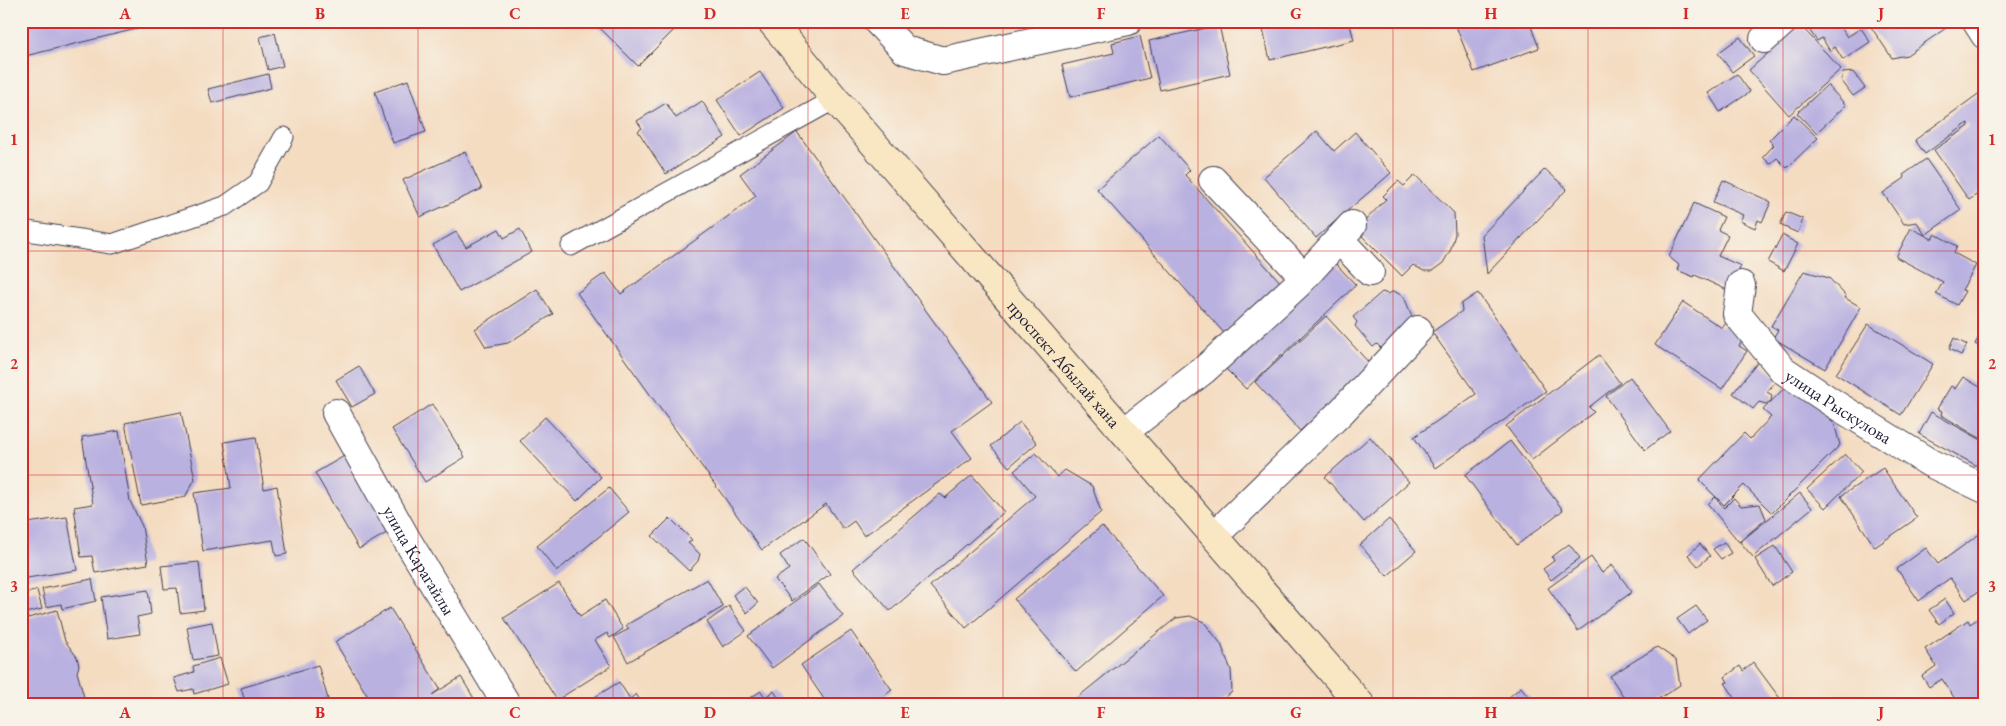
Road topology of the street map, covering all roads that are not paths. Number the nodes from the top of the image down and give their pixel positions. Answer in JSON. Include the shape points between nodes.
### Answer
{"nodes":[{"id":1,"x":877,"y":21,"type":"edge"},
{"id":2,"x":1128,"y":21,"type":"edge"},
{"id":3,"x":1784,"y":21,"type":"edge"},
{"id":4,"x":1976,"y":21,"type":"edge"},
{"id":5,"x":773,"y":22,"type":"edge"},
{"id":6,"x":1985,"y":35,"type":"edge"},
{"id":7,"x":1764,"y":39,"type":"dead end"},
{"id":8,"x":835,"y":99,"type":"junction"},
{"id":9,"x":284,"y":137,"type":"dead end"},
{"id":10,"x":1213,"y":180,"type":"dead end"},
{"id":11,"x":21,"y":230,"type":"edge"},
{"id":12,"x":571,"y":246,"type":"dead end"},
{"id":13,"x":1370,"y":272,"type":"dead end"},
{"id":14,"x":1304,"y":277,"type":"junction"},
{"id":15,"x":1741,"y":285,"type":"dead end"},
{"id":16,"x":1418,"y":330,"type":"dead end"},
{"id":17,"x":336,"y":412,"type":"dead end"},
{"id":18,"x":1124,"y":432,"type":"junction"},
{"id":19,"x":1985,"y":489,"type":"edge"},
{"id":20,"x":1215,"y":535,"type":"junction"},
{"id":21,"x":507,"y":705,"type":"edge"},
{"id":22,"x":1361,"y":705,"type":"edge"}],
"edges":[{"from":1,"to":2,"type":"street","via":[[905,50],[942,62]]},
{"from":3,"to":7,"type":"street"},
{"from":4,"to":6,"type":"street"},
{"from":5,"to":8,"type":"main road","name":"проспект Абылай хана"},
{"from":8,"to":12,"type":"lane"},
{"from":8,"to":18,"type":"main road","name":"проспект Абылай хана"},
{"from":9,"to":11,"type":"lane","via":[[258,183],[225,206],[112,244]]},
{"from":10,"to":14,"type":"street"},
{"from":13,"to":14,"type":"street","via":[[1346,232]]},
{"from":14,"to":18,"type":"street","via":[[1204,370]]},
{"from":15,"to":19,"type":"street","name":"улица Рыскулова","via":[[1737,314],[1783,370],[1930,463]]},
{"from":16,"to":20,"type":"street"},
{"from":17,"to":21,"type":"street","name":"улица Карагайлы","via":[[406,540]]},
{"from":18,"to":20,"type":"main road","name":"проспект Абылай хана"},
{"from":20,"to":22,"type":"main road","name":"проспект Абылай хана"}]}
